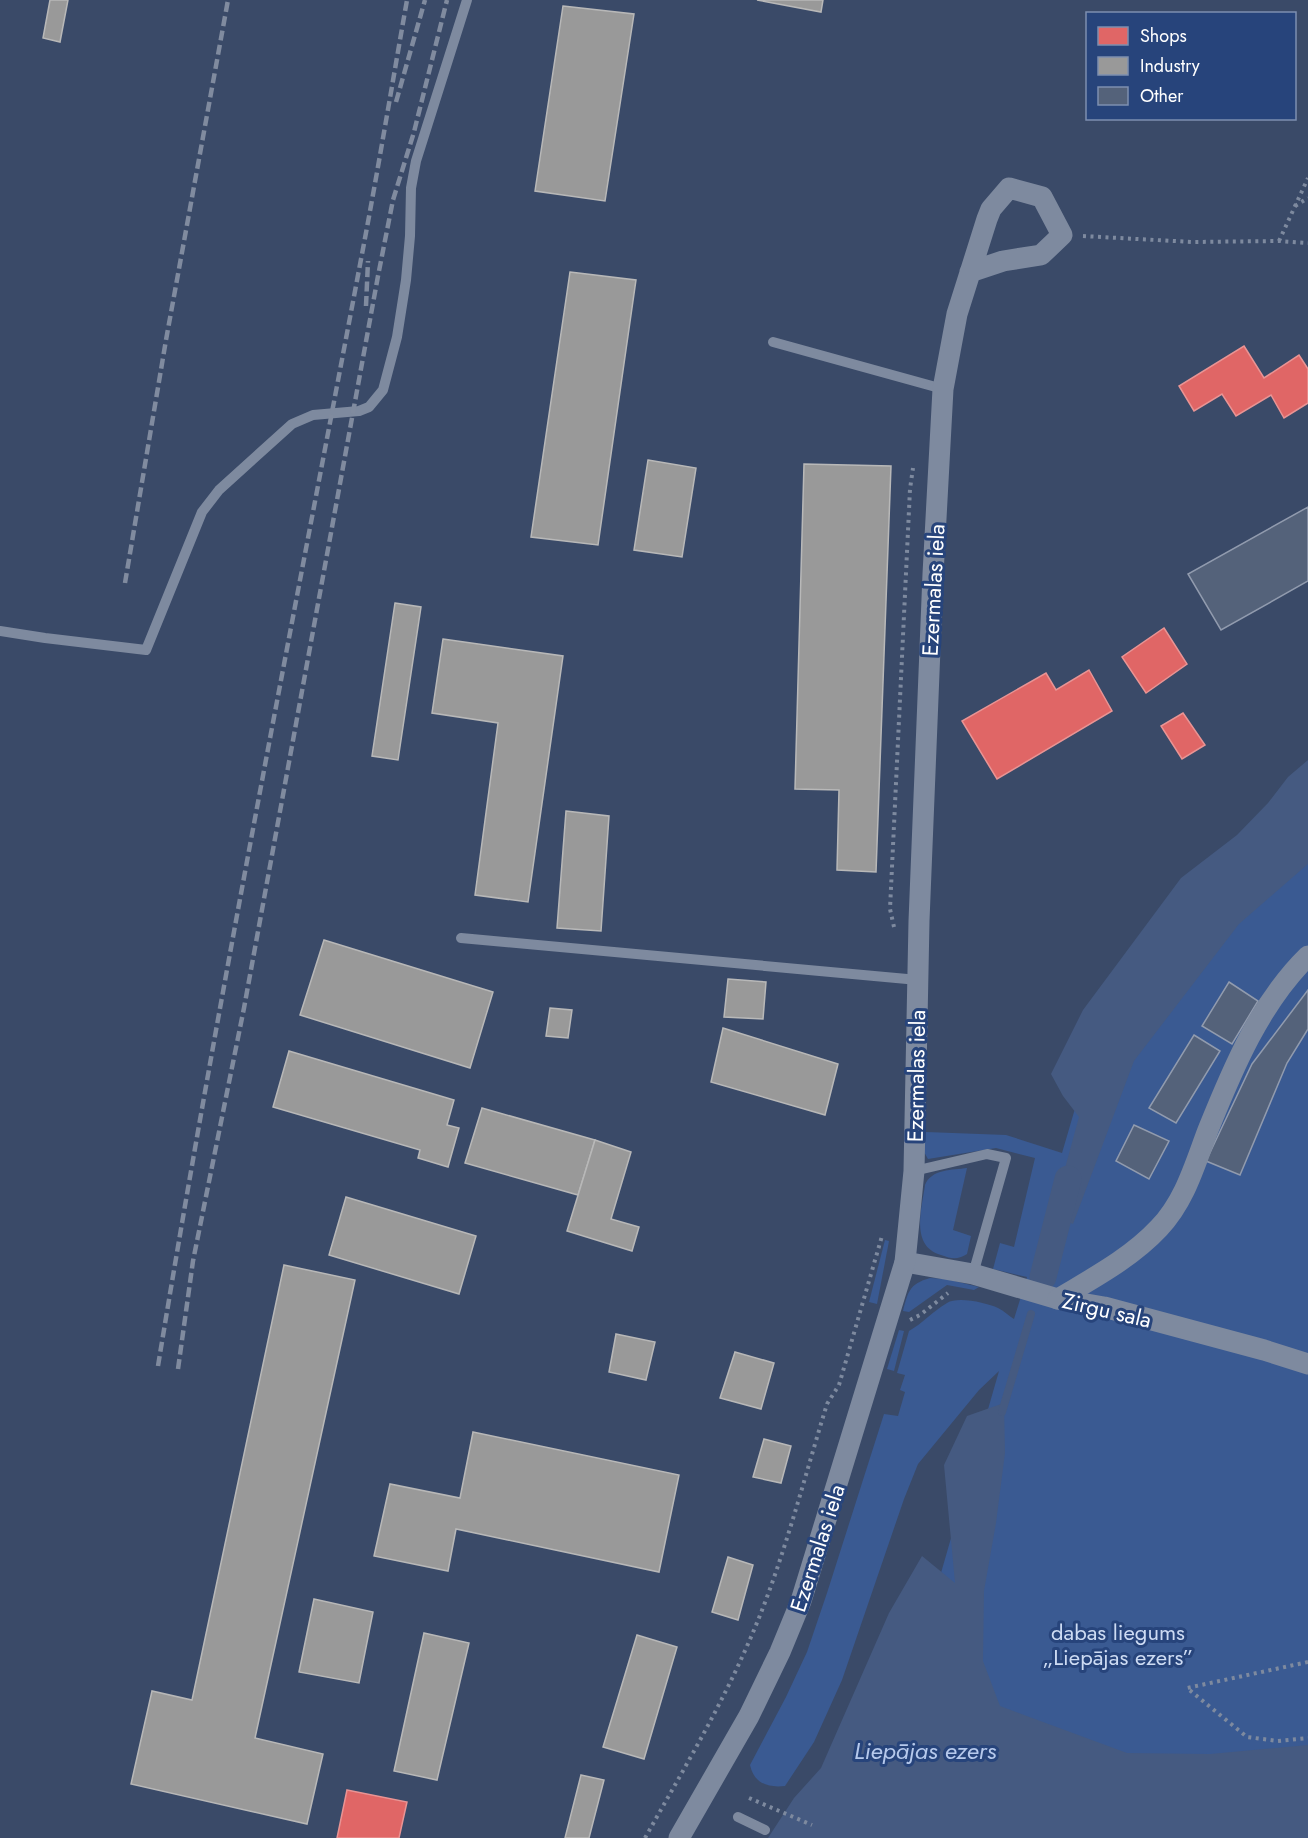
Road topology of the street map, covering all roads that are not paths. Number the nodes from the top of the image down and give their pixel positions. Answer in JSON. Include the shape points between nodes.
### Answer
{"nodes":[{"id":1,"x":467,"y":0,"type":"edge"},
{"id":2,"x":970,"y":272,"type":"junction"},
{"id":3,"x":773,"y":342,"type":"dead end"},
{"id":4,"x":943,"y":389,"type":"junction"},
{"id":5,"x":0,"y":631,"type":"edge"},
{"id":6,"x":461,"y":938,"type":"dead end"},
{"id":7,"x":1308,"y":956,"type":"edge"},
{"id":8,"x":918,"y":980,"type":"junction"},
{"id":9,"x":914,"y":1171,"type":"junction"},
{"id":10,"x":905,"y":1262,"type":"junction"},
{"id":11,"x":973,"y":1274,"type":"junction"},
{"id":12,"x":1058,"y":1299,"type":"junction"},
{"id":13,"x":1308,"y":1364,"type":"edge"},
{"id":14,"x":738,"y":1817,"type":"dead end"},
{"id":15,"x":765,"y":1830,"type":"dead end"},
{"id":16,"x":679,"y":1838,"type":"edge"}],
"edges":[{"from":1,"to":5,"type":"lane","via":[[416,161],[406,280],[383,390],[369,407],[359,411],[313,416],[292,424],[219,490],[202,512],[146,650]]},
{"from":2,"to":2,"type":"street","name":"Ezermalas iela","via":[[1003,261],[1041,255],[1062,235],[1042,196],[1008,188],[991,209]]},
{"from":2,"to":4,"type":"street","name":"Ezermalas iela","via":[[957,314]]},
{"from":3,"to":4,"type":"lane"},
{"from":4,"to":8,"type":"street","name":"Ezermalas iela"},
{"from":6,"to":8,"type":"lane"},
{"from":7,"to":12,"type":"street","via":[[1256,1024],[1182,1197],[1160,1228],[1122,1260]]},
{"from":8,"to":9,"type":"street","name":"Ezermalas iela"},
{"from":9,"to":10,"type":"street","name":"Ezermalas iela"},
{"from":9,"to":11,"type":"lane","via":[[987,1154],[1006,1158]]},
{"from":10,"to":11,"type":"street","name":"Zirgu sala"},
{"from":10,"to":16,"type":"street","name":"Ezermalas iela","via":[[801,1601],[749,1716]]},
{"from":11,"to":12,"type":"street","name":"Zirgu sala"},
{"from":12,"to":13,"type":"street","name":"Zirgu sala","via":[[1104,1307]]},
{"from":14,"to":15,"type":"lane"}]}
